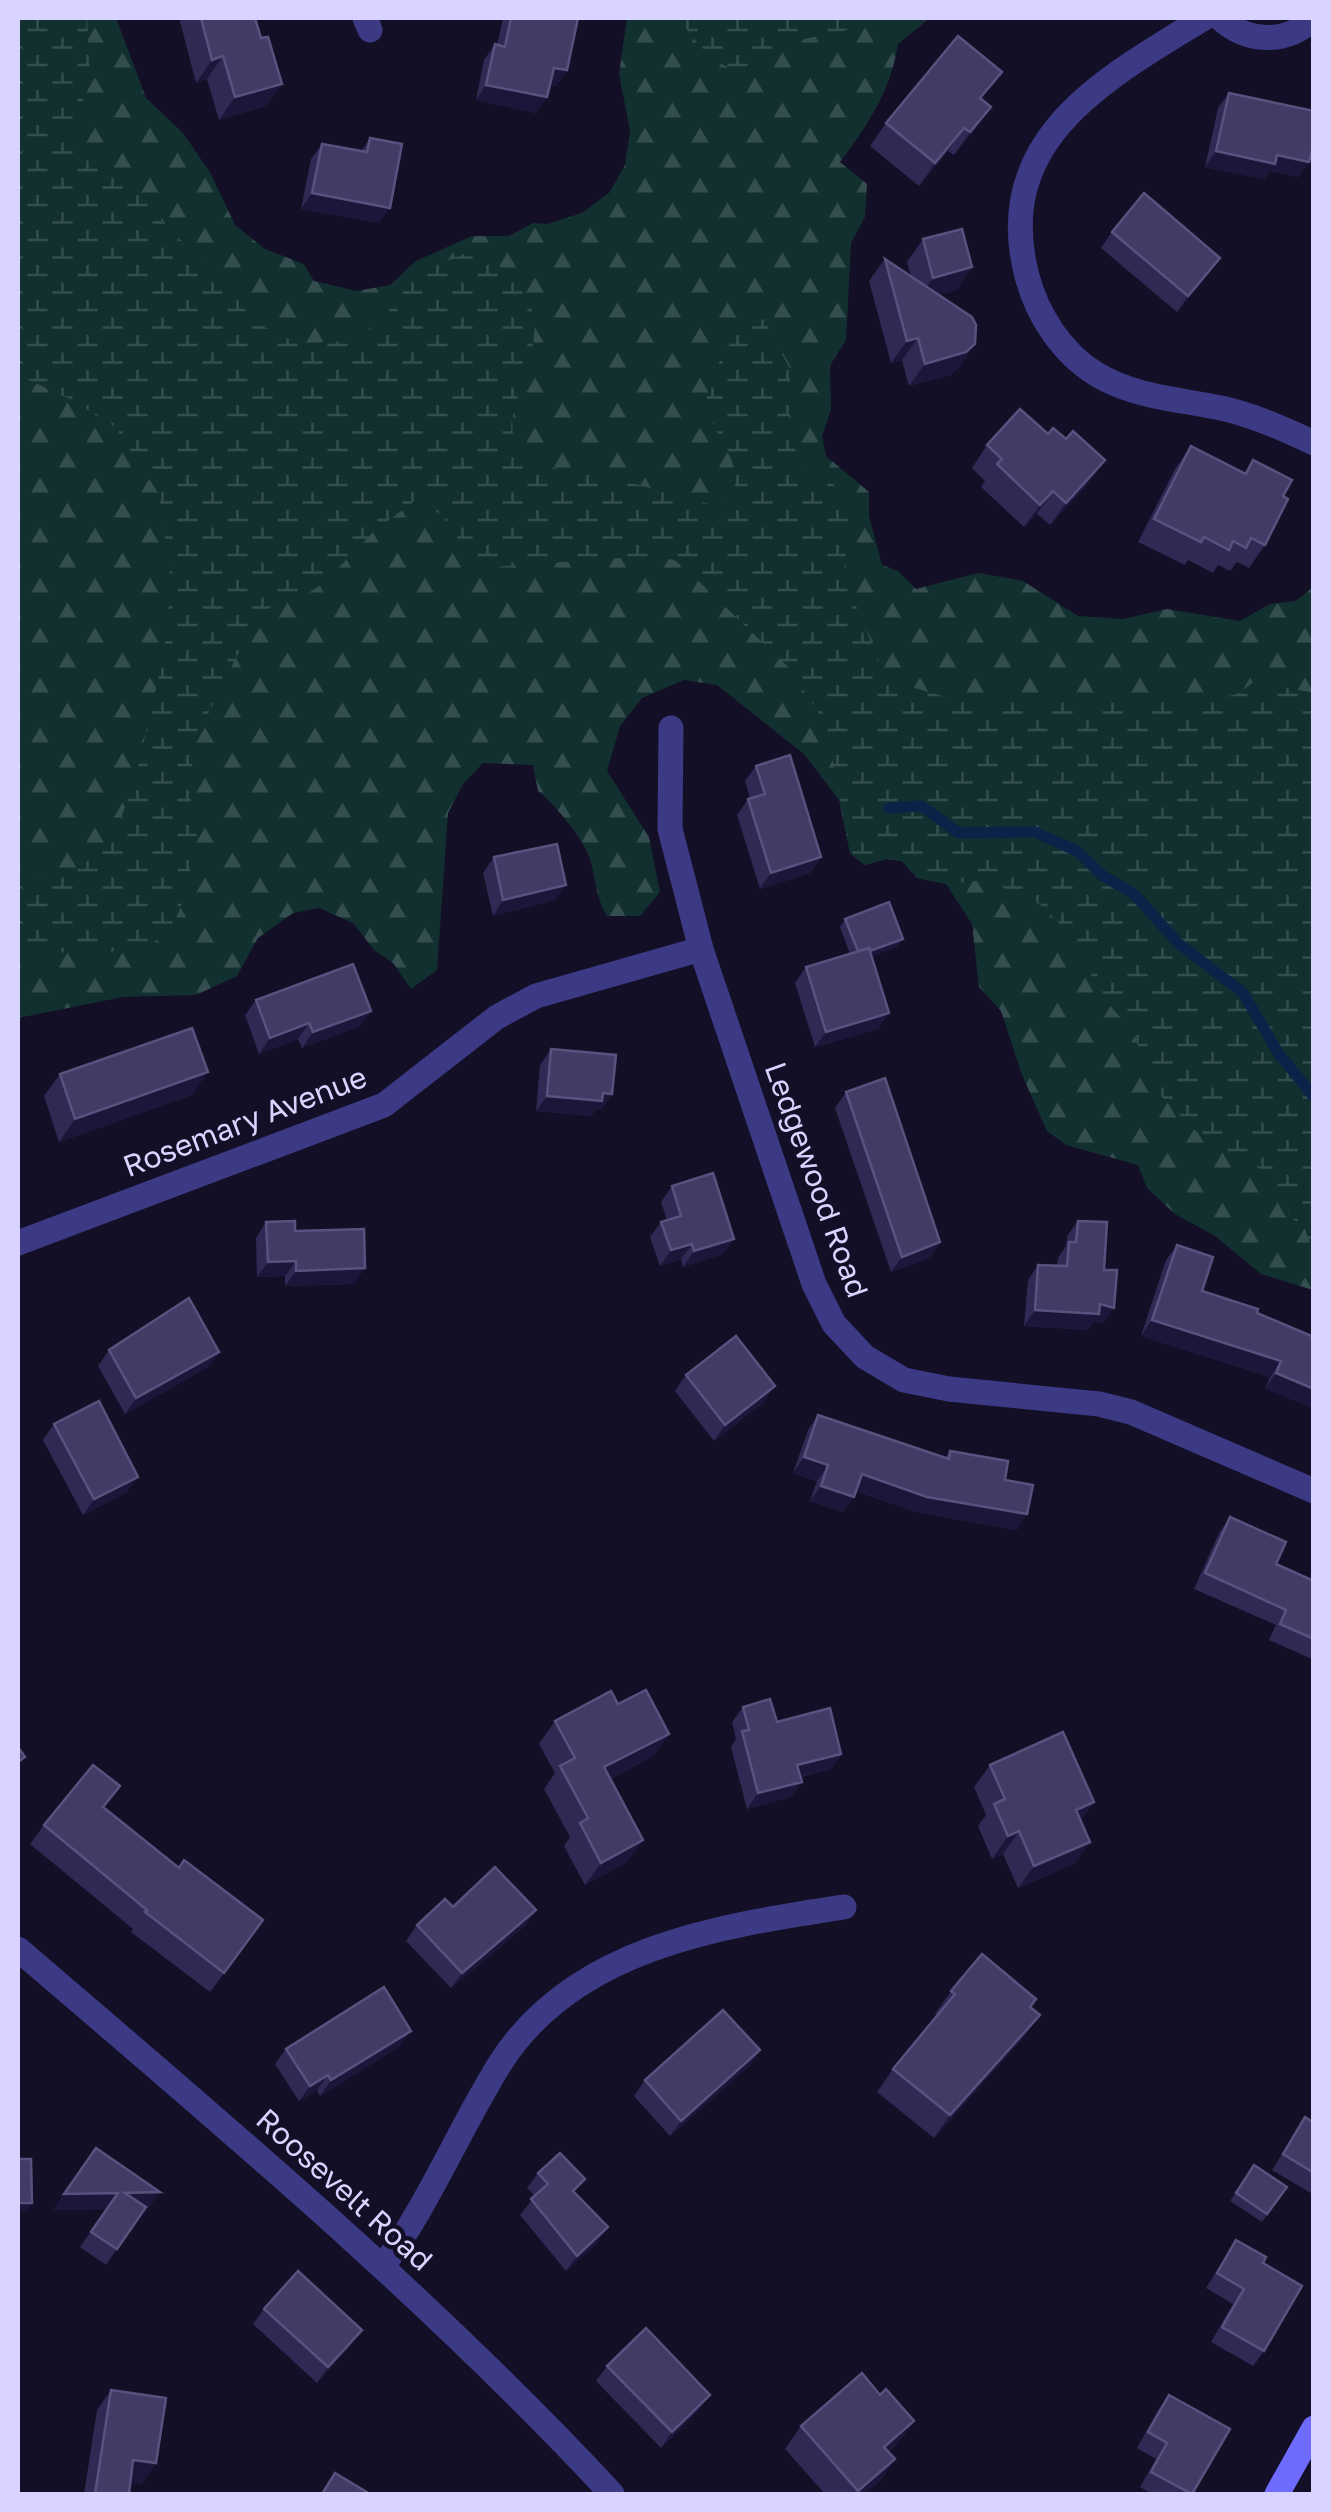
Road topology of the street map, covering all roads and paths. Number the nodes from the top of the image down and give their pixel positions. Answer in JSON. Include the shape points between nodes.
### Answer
{"nodes":[{"id":1,"x":1204,"y":18,"type":"edge"},
{"id":2,"x":1220,"y":18,"type":"edge"},
{"id":3,"x":1314,"y":18,"type":"edge"},
{"id":4,"x":1314,"y":443,"type":"edge"},
{"id":5,"x":671,"y":728,"type":"dead end"},
{"id":6,"x":702,"y":950,"type":"junction"},
{"id":7,"x":18,"y":1243,"type":"edge"},
{"id":8,"x":1314,"y":1491,"type":"edge"},
{"id":9,"x":844,"y":1907,"type":"dead end"},
{"id":10,"x":18,"y":1949,"type":"edge"},
{"id":11,"x":383,"y":2266,"type":"junction"},
{"id":12,"x":1314,"y":2428,"type":"edge"},
{"id":13,"x":612,"y":2494,"type":"edge"},
{"id":14,"x":1278,"y":2494,"type":"edge"}],
"edges":[{"from":1,"to":4,"type":"street","via":[[1059,122],[1030,170],[1021,200],[1023,262],[1054,335],[1094,373],[1140,392],[1250,416]]},
{"from":2,"to":3,"type":"street","via":[[1232,29],[1270,38]]},
{"from":5,"to":6,"type":"street","name":"Ledgewood Road","via":[[670,829]]},
{"from":6,"to":7,"type":"street","name":"Rosemary Avenue","via":[[536,996],[497,1017],[384,1105]]},
{"from":6,"to":8,"type":"street","name":"Ledgewood Road","via":[[814,1284],[848,1342],[884,1370],[926,1386],[1131,1412]]},
{"from":9,"to":11,"type":"street","via":[[672,1941],[594,1977],[548,2009],[504,2058]]},
{"from":10,"to":11,"type":"street","name":"Roosevelt Road"},
{"from":11,"to":13,"type":"street","name":"Roosevelt Road"},
{"from":12,"to":14,"type":"main road"}]}
